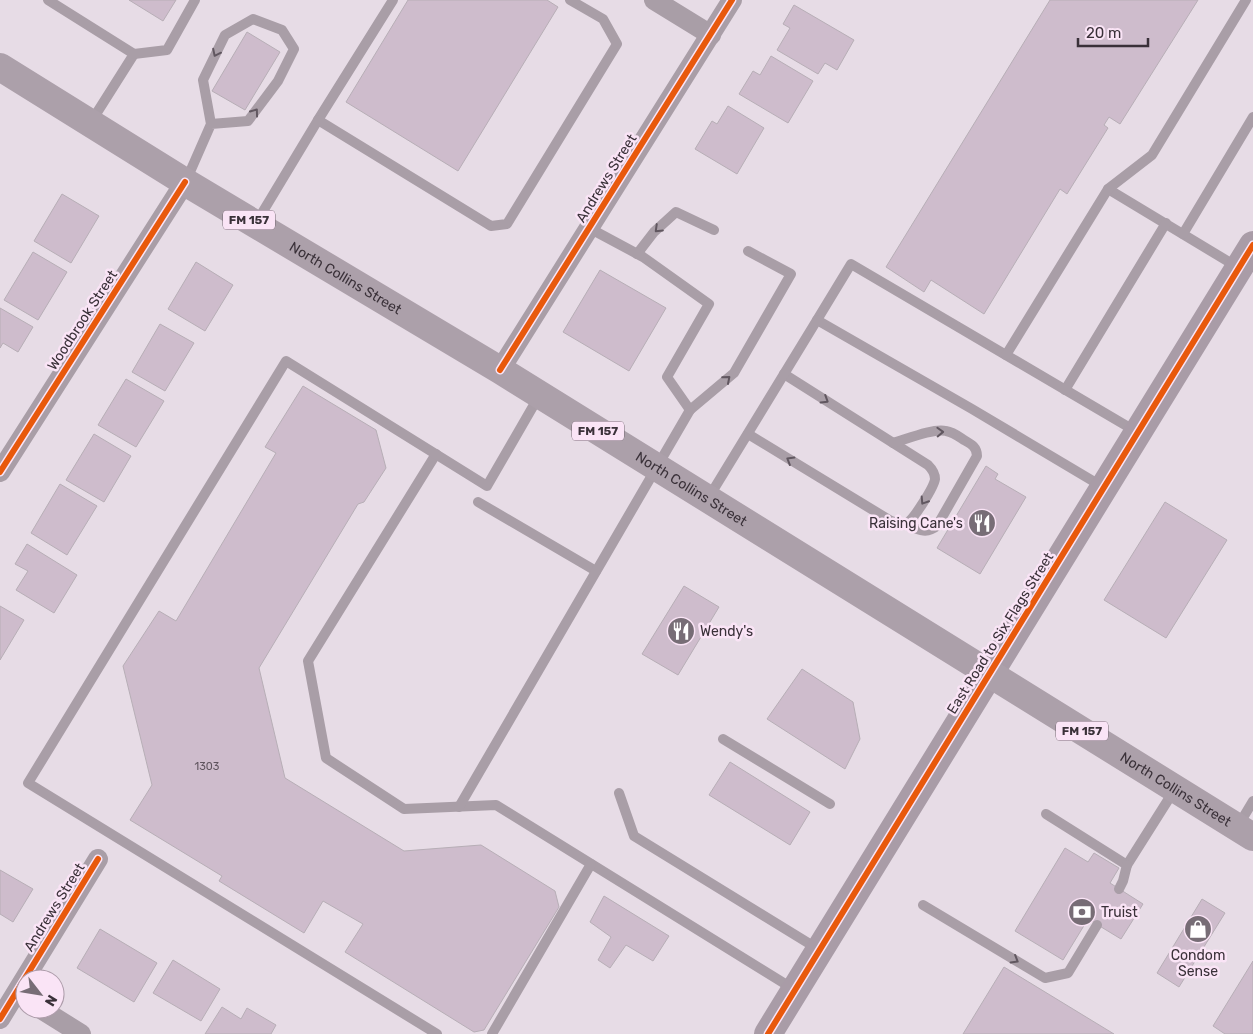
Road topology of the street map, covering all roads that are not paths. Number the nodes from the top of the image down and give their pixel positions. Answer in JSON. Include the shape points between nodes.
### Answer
{"nodes":[{"id":1,"x":48,"y":0,"type":"edge"},
{"id":2,"x":195,"y":0,"type":"edge"},
{"id":3,"x":394,"y":0,"type":"edge"},
{"id":4,"x":570,"y":0,"type":"edge"},
{"id":5,"x":654,"y":0,"type":"edge"},
{"id":6,"x":732,"y":0,"type":"edge"},
{"id":7,"x":1246,"y":0,"type":"edge"},
{"id":8,"x":711,"y":35,"type":"junction"},
{"id":9,"x":134,"y":54,"type":"junction"},
{"id":10,"x":0,"y":67,"type":"edge"},
{"id":11,"x":1253,"y":117,"type":"edge"},
{"id":12,"x":318,"y":120,"type":"junction"},
{"id":13,"x":90,"y":123,"type":"junction"},
{"id":14,"x":211,"y":124,"type":"junction"},
{"id":15,"x":185,"y":182,"type":"junction"},
{"id":16,"x":1108,"y":189,"type":"junction"},
{"id":17,"x":255,"y":224,"type":"junction"},
{"id":18,"x":1166,"y":224,"type":"junction"},
{"id":19,"x":589,"y":228,"type":"junction"},
{"id":20,"x":714,"y":230,"type":"dead end"},
{"id":21,"x":1183,"y":234,"type":"junction"},
{"id":22,"x":748,"y":250,"type":"dead end"},
{"id":23,"x":637,"y":254,"type":"junction"},
{"id":24,"x":1246,"y":257,"type":"edge"},
{"id":25,"x":817,"y":320,"type":"junction"},
{"id":26,"x":1006,"y":355,"type":"junction"},
{"id":27,"x":500,"y":370,"type":"junction"},
{"id":28,"x":784,"y":374,"type":"junction"},
{"id":29,"x":1065,"y":390,"type":"junction"},
{"id":30,"x":540,"y":395,"type":"junction"},
{"id":31,"x":690,"y":410,"type":"junction"},
{"id":32,"x":1138,"y":433,"type":"junction"},
{"id":33,"x":748,"y":434,"type":"junction"},
{"id":34,"x":893,"y":442,"type":"junction"},
{"id":35,"x":436,"y":454,"type":"junction"},
{"id":36,"x":657,"y":467,"type":"junction"},
{"id":37,"x":0,"y":472,"type":"edge"},
{"id":38,"x":1104,"y":488,"type":"junction"},
{"id":39,"x":708,"y":499,"type":"junction"},
{"id":40,"x":478,"y":502,"type":"dead end"},
{"id":41,"x":905,"y":524,"type":"junction"},
{"id":42,"x":596,"y":571,"type":"junction"},
{"id":43,"x":989,"y":673,"type":"junction"},
{"id":44,"x":723,"y":739,"type":"dead end"},
{"id":45,"x":1175,"y":788,"type":"junction"},
{"id":46,"x":619,"y":793,"type":"dead end"},
{"id":47,"x":1253,"y":802,"type":"edge"},
{"id":48,"x":830,"y":804,"type":"dead end"},
{"id":49,"x":458,"y":807,"type":"junction"},
{"id":50,"x":1046,"y":814,"type":"dead end"},
{"id":51,"x":1245,"y":832,"type":"edge"},
{"id":52,"x":98,"y":859,"type":"dead end"},
{"id":53,"x":591,"y":864,"type":"junction"},
{"id":54,"x":1127,"y":865,"type":"junction"},
{"id":55,"x":1119,"y":889,"type":"dead end"},
{"id":56,"x":923,"y":904,"type":"dead end"},
{"id":57,"x":1097,"y":925,"type":"dead end"},
{"id":58,"x":820,"y":950,"type":"junction"},
{"id":59,"x":795,"y":991,"type":"junction"},
{"id":60,"x":13,"y":992,"type":"edge"},
{"id":61,"x":0,"y":1019,"type":"edge"},
{"id":62,"x":57,"y":1019,"type":"edge"},
{"id":63,"x":81,"y":1034,"type":"edge"},
{"id":64,"x":437,"y":1034,"type":"edge"},
{"id":65,"x":492,"y":1034,"type":"edge"},
{"id":66,"x":768,"y":1034,"type":"edge"}],
"edges":[{"from":1,"to":9,"type":"lane"},
{"from":2,"to":9,"type":"lane","via":[[167,50]]},
{"from":3,"to":12,"type":"lane"},
{"from":4,"to":12,"type":"lane","via":[[603,19],[617,44],[507,224],[491,226]]},
{"from":5,"to":8,"type":"street"},
{"from":6,"to":8,"type":"street","name":"Andrews Street"},
{"from":7,"to":16,"type":"lane","via":[[1152,155]]},
{"from":8,"to":19,"type":"street","name":"Andrews Street"},
{"from":9,"to":13,"type":"lane"},
{"from":10,"to":13,"type":"main road","name":"North Collins Street","number":"FM 157"},
{"from":11,"to":21,"type":"lane"},
{"from":12,"to":17,"type":"lane"},
{"from":13,"to":15,"type":"main road","name":"North Collins Street","number":"FM 157"},
{"from":14,"to":14,"type":"lane","one_way":true,"via":[[248,121],[278,81],[294,49],[282,30],[253,19],[225,35],[202,80]]},
{"from":14,"to":15,"type":"lane"},
{"from":15,"to":17,"type":"main road","name":"North Collins Street","number":"FM 157"},
{"from":15,"to":37,"type":"street","name":"Woodbrook Street"},
{"from":16,"to":18,"type":"lane"},
{"from":16,"to":26,"type":"lane"},
{"from":17,"to":27,"type":"main road","name":"North Collins Street","number":"FM 157"},
{"from":18,"to":21,"type":"lane"},
{"from":18,"to":29,"type":"lane"},
{"from":19,"to":23,"type":"lane"},
{"from":19,"to":27,"type":"street","name":"Andrews Street"},
{"from":20,"to":23,"type":"lane","one_way":true,"via":[[676,212],[654,232]]},
{"from":21,"to":24,"type":"lane"},
{"from":31,"to":22,"type":"lane","one_way":true,"via":[[734,374],[791,274]]},
{"from":23,"to":31,"type":"lane","via":[[709,304],[667,377]]},
{"from":24,"to":32,"type":"street","name":"East Road to Six Flags Street"},
{"from":25,"to":26,"type":"lane","via":[[851,264]]},
{"from":25,"to":28,"type":"lane"},
{"from":25,"to":38,"type":"lane"},
{"from":26,"to":29,"type":"lane"},
{"from":27,"to":30,"type":"main road","name":"North Collins Street","number":"FM 157"},
{"from":28,"to":33,"type":"lane"},
{"from":28,"to":34,"type":"lane","one_way":true},
{"from":29,"to":32,"type":"lane"},
{"from":30,"to":35,"type":"lane","via":[[487,486]]},
{"from":30,"to":36,"type":"main road","name":"North Collins Street","number":"FM 157"},
{"from":31,"to":36,"type":"lane"},
{"from":32,"to":38,"type":"street","name":"East Road to Six Flags Street"},
{"from":33,"to":39,"type":"lane"},
{"from":41,"to":33,"type":"lane","one_way":true,"via":[[891,521]]},
{"from":34,"to":41,"type":"lane","one_way":true,"via":[[928,465],[935,477],[934,485]]},
{"from":34,"to":41,"type":"lane","one_way":true,"via":[[946,431],[977,450],[977,456],[937,526],[923,531]]},
{"from":35,"to":49,"type":"lane","via":[[308,661],[326,758],[404,809]]},
{"from":35,"to":64,"type":"lane","via":[[286,361],[28,783]]},
{"from":36,"to":39,"type":"main road","name":"North Collins Street","number":"FM 157"},
{"from":36,"to":42,"type":"lane"},
{"from":38,"to":43,"type":"street","name":"East Road to Six Flags Street"},
{"from":39,"to":43,"type":"main road","name":"North Collins Street","number":"FM 157"},
{"from":40,"to":42,"type":"lane"},
{"from":42,"to":49,"type":"lane"},
{"from":43,"to":45,"type":"main road","name":"North Collins Street","number":"FM 157"},
{"from":43,"to":58,"type":"street","name":"East Road to Six Flags Street"},
{"from":44,"to":48,"type":"lane"},
{"from":45,"to":51,"type":"main road","name":"North Collins Street","number":"FM 157"},
{"from":45,"to":54,"type":"lane"},
{"from":46,"to":58,"type":"lane","via":[[634,836]]},
{"from":47,"to":51,"type":"lane"},
{"from":49,"to":53,"type":"lane","via":[[496,805]]},
{"from":50,"to":54,"type":"lane"},
{"from":52,"to":60,"type":"street","name":"Andrews Street"},
{"from":53,"to":59,"type":"lane"},
{"from":53,"to":65,"type":"lane"},
{"from":54,"to":55,"type":"lane"},
{"from":56,"to":57,"type":"lane","one_way":true,"via":[[1045,978],[1068,973]]},
{"from":58,"to":59,"type":"street","name":"East Road to Six Flags Street"},
{"from":59,"to":66,"type":"street","name":"East Road to Six Flags Street"},
{"from":60,"to":61,"type":"street","name":"Andrews Street"},
{"from":62,"to":63,"type":"street"}]}
